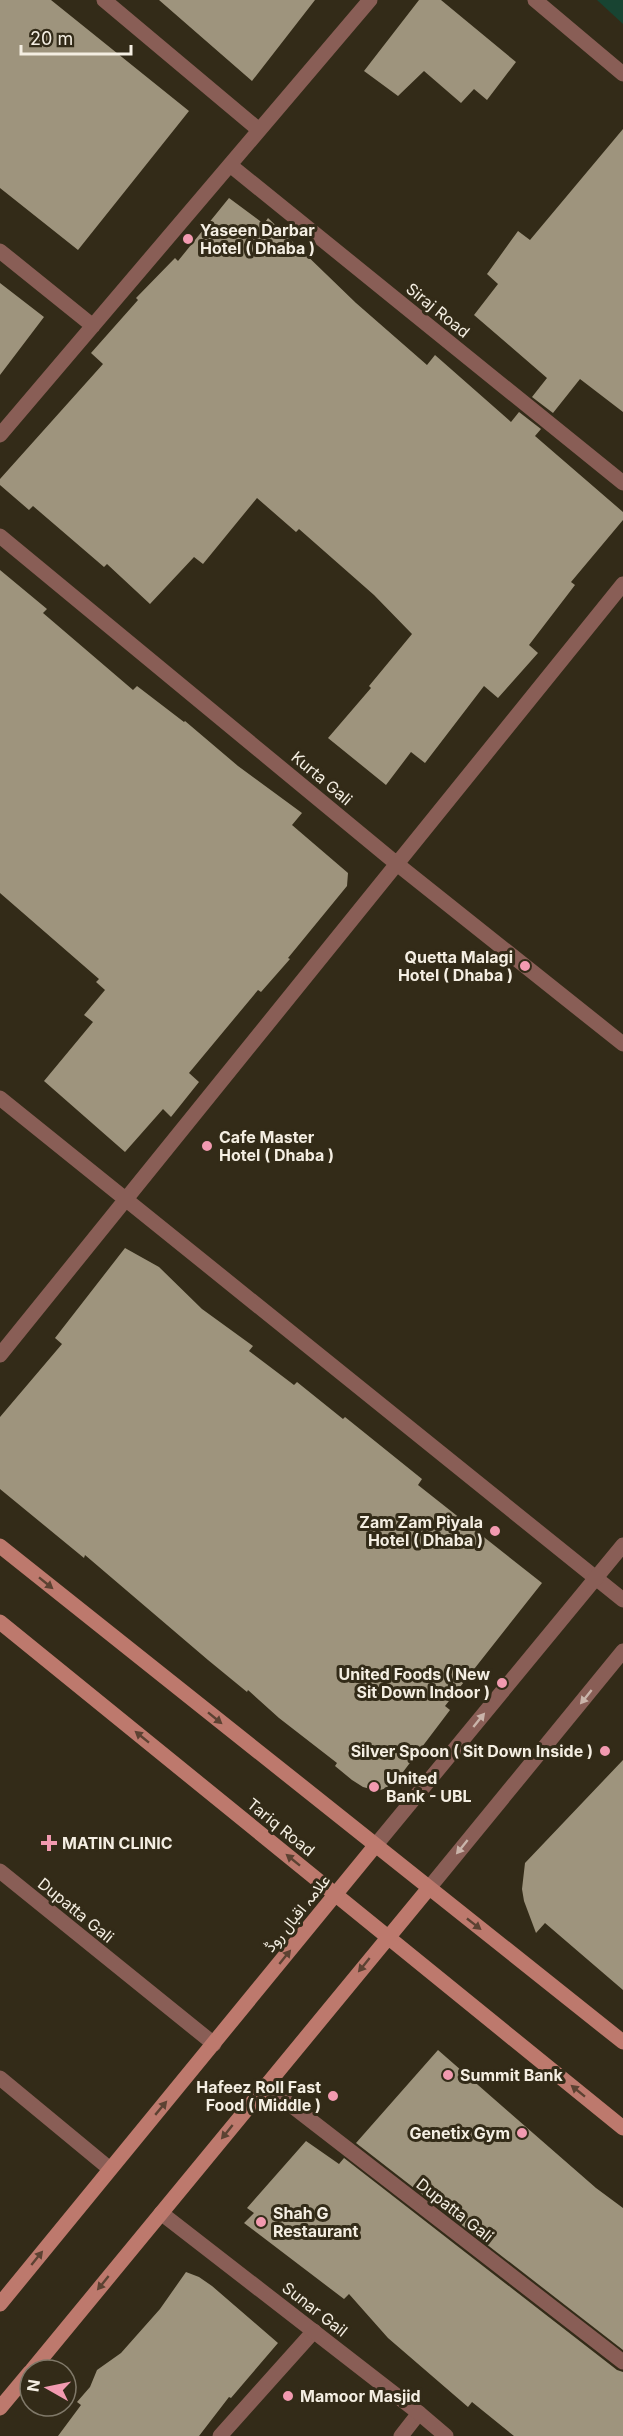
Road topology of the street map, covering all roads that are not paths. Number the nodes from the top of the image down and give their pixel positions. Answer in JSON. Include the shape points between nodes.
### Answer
{"nodes":[{"id":1,"x":104,"y":0,"type":"edge"},
{"id":2,"x":370,"y":0,"type":"edge"},
{"id":3,"x":535,"y":0,"type":"edge"},
{"id":4,"x":623,"y":74,"type":"edge"},
{"id":5,"x":259,"y":130,"type":"junction"},
{"id":6,"x":230,"y":165,"type":"junction"},
{"id":7,"x":0,"y":251,"type":"edge"},
{"id":8,"x":93,"y":326,"type":"junction"},
{"id":9,"x":0,"y":435,"type":"edge"},
{"id":10,"x":623,"y":483,"type":"edge"},
{"id":11,"x":0,"y":536,"type":"edge"},
{"id":12,"x":623,"y":584,"type":"edge"},
{"id":13,"x":397,"y":864,"type":"junction"},
{"id":14,"x":623,"y":1044,"type":"edge"},
{"id":15,"x":0,"y":1098,"type":"edge"},
{"id":16,"x":125,"y":1200,"type":"junction"},
{"id":17,"x":0,"y":1355,"type":"edge"},
{"id":18,"x":623,"y":1545,"type":"edge"},
{"id":19,"x":0,"y":1546,"type":"edge"},
{"id":20,"x":596,"y":1578,"type":"junction"},
{"id":21,"x":623,"y":1600,"type":"edge"},
{"id":22,"x":0,"y":1622,"type":"edge"},
{"id":23,"x":623,"y":1651,"type":"edge"},
{"id":24,"x":375,"y":1846,"type":"junction"},
{"id":25,"x":0,"y":1871,"type":"edge"},
{"id":26,"x":429,"y":1888,"type":"junction"},
{"id":27,"x":336,"y":1895,"type":"junction"},
{"id":28,"x":387,"y":1937,"type":"junction"},
{"id":29,"x":623,"y":2042,"type":"edge"},
{"id":30,"x":214,"y":2044,"type":"junction"},
{"id":31,"x":0,"y":2078,"type":"edge"},
{"id":32,"x":266,"y":2085,"type":"junction"},
{"id":33,"x":623,"y":2128,"type":"edge"},
{"id":34,"x":110,"y":2169,"type":"junction"},
{"id":35,"x":161,"y":2213,"type":"junction"},
{"id":36,"x":0,"y":2304,"type":"edge"},
{"id":37,"x":314,"y":2331,"type":"junction"},
{"id":38,"x":42,"y":2358,"type":"edge"},
{"id":39,"x":623,"y":2362,"type":"edge"},
{"id":40,"x":18,"y":2387,"type":"edge"},
{"id":41,"x":0,"y":2408,"type":"edge"},
{"id":42,"x":419,"y":2413,"type":"junction"},
{"id":43,"x":220,"y":2436,"type":"edge"},
{"id":44,"x":401,"y":2436,"type":"edge"},
{"id":45,"x":446,"y":2436,"type":"edge"}],
"edges":[{"from":1,"to":5,"type":"street"},
{"from":2,"to":5,"type":"street"},
{"from":3,"to":4,"type":"street"},
{"from":5,"to":6,"type":"street"},
{"from":6,"to":8,"type":"street"},
{"from":6,"to":10,"type":"street","name":"Siraj Road"},
{"from":7,"to":8,"type":"street"},
{"from":8,"to":9,"type":"street"},
{"from":11,"to":13,"type":"street","name":"Kurta Gali"},
{"from":12,"to":13,"type":"street"},
{"from":13,"to":14,"type":"street","name":"Kurta Gali"},
{"from":13,"to":16,"type":"street"},
{"from":15,"to":16,"type":"street"},
{"from":16,"to":17,"type":"street"},
{"from":16,"to":20,"type":"street"},
{"from":18,"to":20,"type":"street","name":"علامہ اقبال روڈ"},
{"from":19,"to":24,"type":"main road","one_way":true},
{"from":20,"to":21,"type":"street"},
{"from":24,"to":20,"type":"street","name":"علامہ اقبال روڈ","one_way":true},
{"from":27,"to":22,"type":"main road","name":"Tariq Road","one_way":true},
{"from":23,"to":26,"type":"street","one_way":true},
{"from":24,"to":26,"type":"main road"},
{"from":24,"to":27,"type":"main road","name":"علامہ اقبال روڈ"},
{"from":25,"to":30,"type":"street","name":"Dupatta Gali"},
{"from":26,"to":28,"type":"main road"},
{"from":26,"to":29,"type":"main road","one_way":true},
{"from":27,"to":28,"type":"main road","name":"Tariq Road"},
{"from":30,"to":27,"type":"main road","name":"علامہ اقبال روڈ","one_way":true},
{"from":28,"to":32,"type":"main road","one_way":true},
{"from":33,"to":28,"type":"main road","name":"Tariq Road","one_way":true},
{"from":34,"to":30,"type":"main road","name":"علامہ اقبال روڈ","one_way":true},
{"from":31,"to":34,"type":"street"},
{"from":32,"to":35,"type":"main road","one_way":true},
{"from":32,"to":39,"type":"street","name":"Dupatta Gali"},
{"from":36,"to":34,"type":"main road","name":"علامہ اقبال روڈ","one_way":true},
{"from":35,"to":37,"type":"street","name":"Sunar Gail"},
{"from":35,"to":38,"type":"main road","one_way":true},
{"from":37,"to":42,"type":"street","name":"Sunar Gail"},
{"from":37,"to":43,"type":"street"},
{"from":40,"to":41,"type":"main road"},
{"from":42,"to":44,"type":"street"},
{"from":42,"to":45,"type":"street","name":"Sunar Gail"}]}
